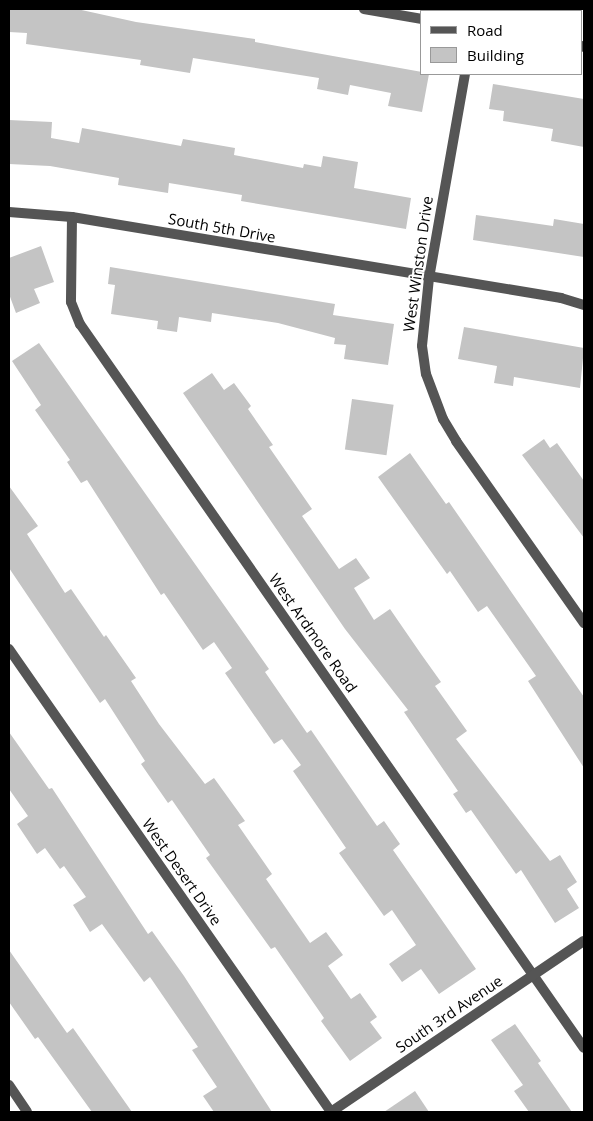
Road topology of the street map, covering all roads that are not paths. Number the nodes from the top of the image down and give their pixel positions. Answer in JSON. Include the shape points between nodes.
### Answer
{"nodes":[{"id":1,"x":364,"y":9,"type":"edge"},
{"id":2,"x":377,"y":10,"type":"edge"},
{"id":3,"x":420,"y":19,"type":"edge"},
{"id":4,"x":465,"y":75,"type":"edge"},
{"id":5,"x":9,"y":212,"type":"edge"},
{"id":6,"x":72,"y":218,"type":"junction"},
{"id":7,"x":429,"y":278,"type":"junction"},
{"id":8,"x":584,"y":305,"type":"edge"},
{"id":9,"x":584,"y":623,"type":"edge"},
{"id":10,"x":9,"y":649,"type":"edge"},
{"id":11,"x":584,"y":941,"type":"edge"},
{"id":12,"x":533,"y":975,"type":"junction"},
{"id":13,"x":584,"y":1048,"type":"edge"},
{"id":14,"x":9,"y":1085,"type":"edge"},
{"id":15,"x":27,"y":1112,"type":"edge"},
{"id":16,"x":331,"y":1112,"type":"edge"}],
"edges":[{"from":1,"to":2,"type":"street"},
{"from":2,"to":3,"type":"street"},
{"from":4,"to":7,"type":"street","name":"West Winston Drive"},
{"from":5,"to":6,"type":"street","name":"South 5th Drive"},
{"from":6,"to":7,"type":"street","name":"South 5th Drive"},
{"from":6,"to":12,"type":"street","name":"West Ardmore Road","via":[[71,302],[80,324]]},
{"from":7,"to":8,"type":"street","name":"South 5th Drive","via":[[561,298]]},
{"from":7,"to":9,"type":"street","name":"West Winston Drive","via":[[422,346],[426,374],[443,420]]},
{"from":10,"to":16,"type":"street","name":"West Desert Drive"},
{"from":11,"to":12,"type":"street","name":"South 3rd Avenue"},
{"from":12,"to":13,"type":"street","name":"West Ardmore Road"},
{"from":12,"to":16,"type":"street","name":"South 3rd Avenue"},
{"from":14,"to":15,"type":"street"}]}
